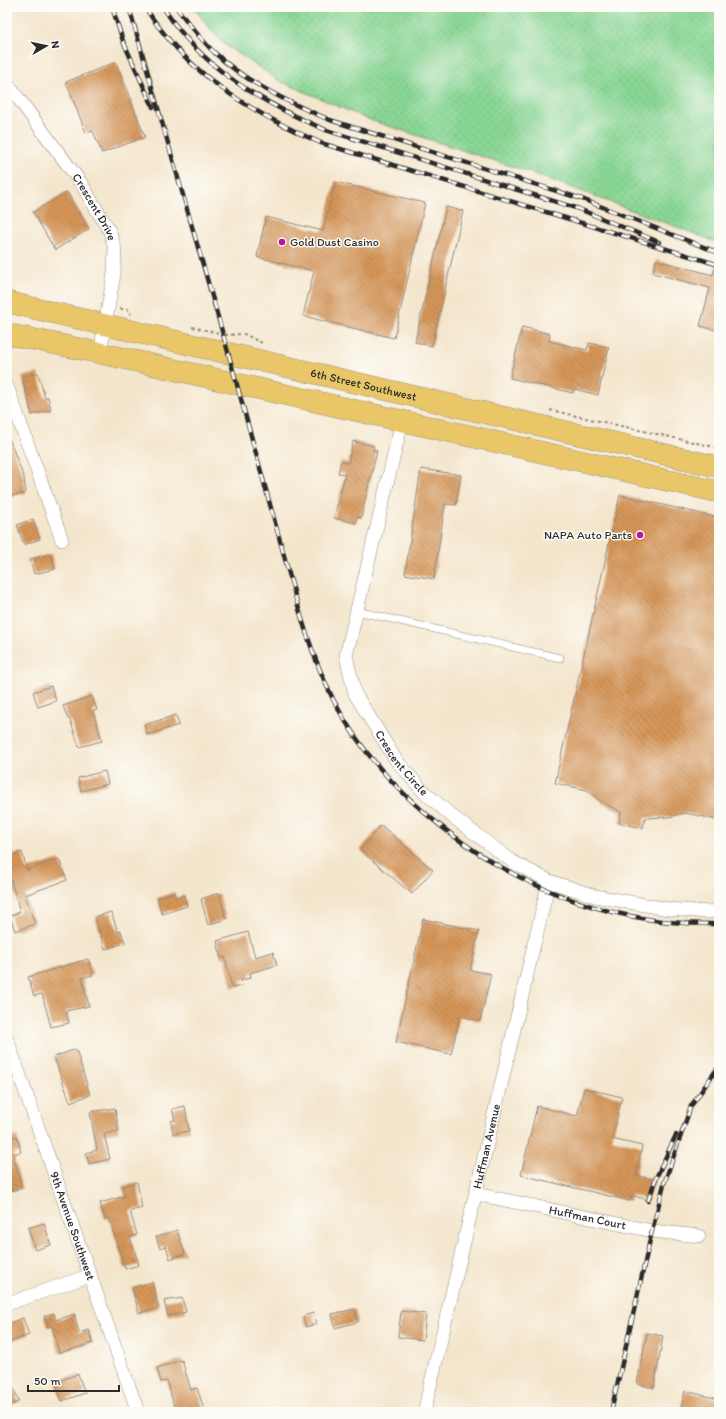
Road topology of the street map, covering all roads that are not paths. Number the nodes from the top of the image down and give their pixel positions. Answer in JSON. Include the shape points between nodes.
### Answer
{"nodes":[{"id":1,"x":7,"y":83,"type":"edge"},
{"id":2,"x":7,"y":302,"type":"edge"},
{"id":3,"x":105,"y":325,"type":"junction"},
{"id":4,"x":7,"y":334,"type":"edge"},
{"id":5,"x":100,"y":353,"type":"junction"},
{"id":6,"x":7,"y":386,"type":"edge"},
{"id":7,"x":402,"y":421,"type":"junction"},
{"id":8,"x":719,"y":467,"type":"edge"},
{"id":9,"x":719,"y":492,"type":"edge"},
{"id":10,"x":62,"y":540,"type":"dead end"},
{"id":11,"x":357,"y":611,"type":"junction"},
{"id":12,"x":560,"y":658,"type":"dead end"},
{"id":13,"x":549,"y":881,"type":"junction"},
{"id":14,"x":719,"y":911,"type":"edge"},
{"id":15,"x":7,"y":1038,"type":"edge"},
{"id":16,"x":476,"y":1194,"type":"junction"},
{"id":17,"x":699,"y":1236,"type":"dead end"},
{"id":18,"x":90,"y":1276,"type":"junction"},
{"id":19,"x":7,"y":1304,"type":"edge"},
{"id":20,"x":138,"y":1412,"type":"edge"},
{"id":21,"x":424,"y":1412,"type":"edge"}],
"edges":[{"from":1,"to":3,"type":"street","name":"Crescent Drive","via":[[80,183],[110,232],[115,249],[114,274]]},
{"from":2,"to":3,"type":"main road","name":"6th Street Southwest"},
{"from":3,"to":5,"type":"street","name":"Crescent Drive"},
{"from":3,"to":8,"type":"main road","name":"6th Street Southwest"},
{"from":4,"to":5,"type":"main road"},
{"from":5,"to":7,"type":"main road"},
{"from":6,"to":10,"type":"street"},
{"from":7,"to":9,"type":"main road"},
{"from":7,"to":11,"type":"street","name":"Crescent Circle"},
{"from":11,"to":12,"type":"lane"},
{"from":11,"to":13,"type":"street","name":"Crescent Circle","via":[[346,656],[355,694],[396,760],[422,790],[453,817],[513,862]]},
{"from":13,"to":14,"type":"street","name":"Crescent Circle","via":[[595,896],[668,909]]},
{"from":13,"to":16,"type":"street","name":"Huffman Avenue"},
{"from":15,"to":18,"type":"street","name":"9th Avenue Southwest"},
{"from":16,"to":17,"type":"street","name":"Huffman Court","via":[[652,1231]]},
{"from":16,"to":21,"type":"street","name":"Huffman Avenue"},
{"from":18,"to":19,"type":"street"},
{"from":18,"to":20,"type":"street","name":"9th Avenue Southwest"}]}
